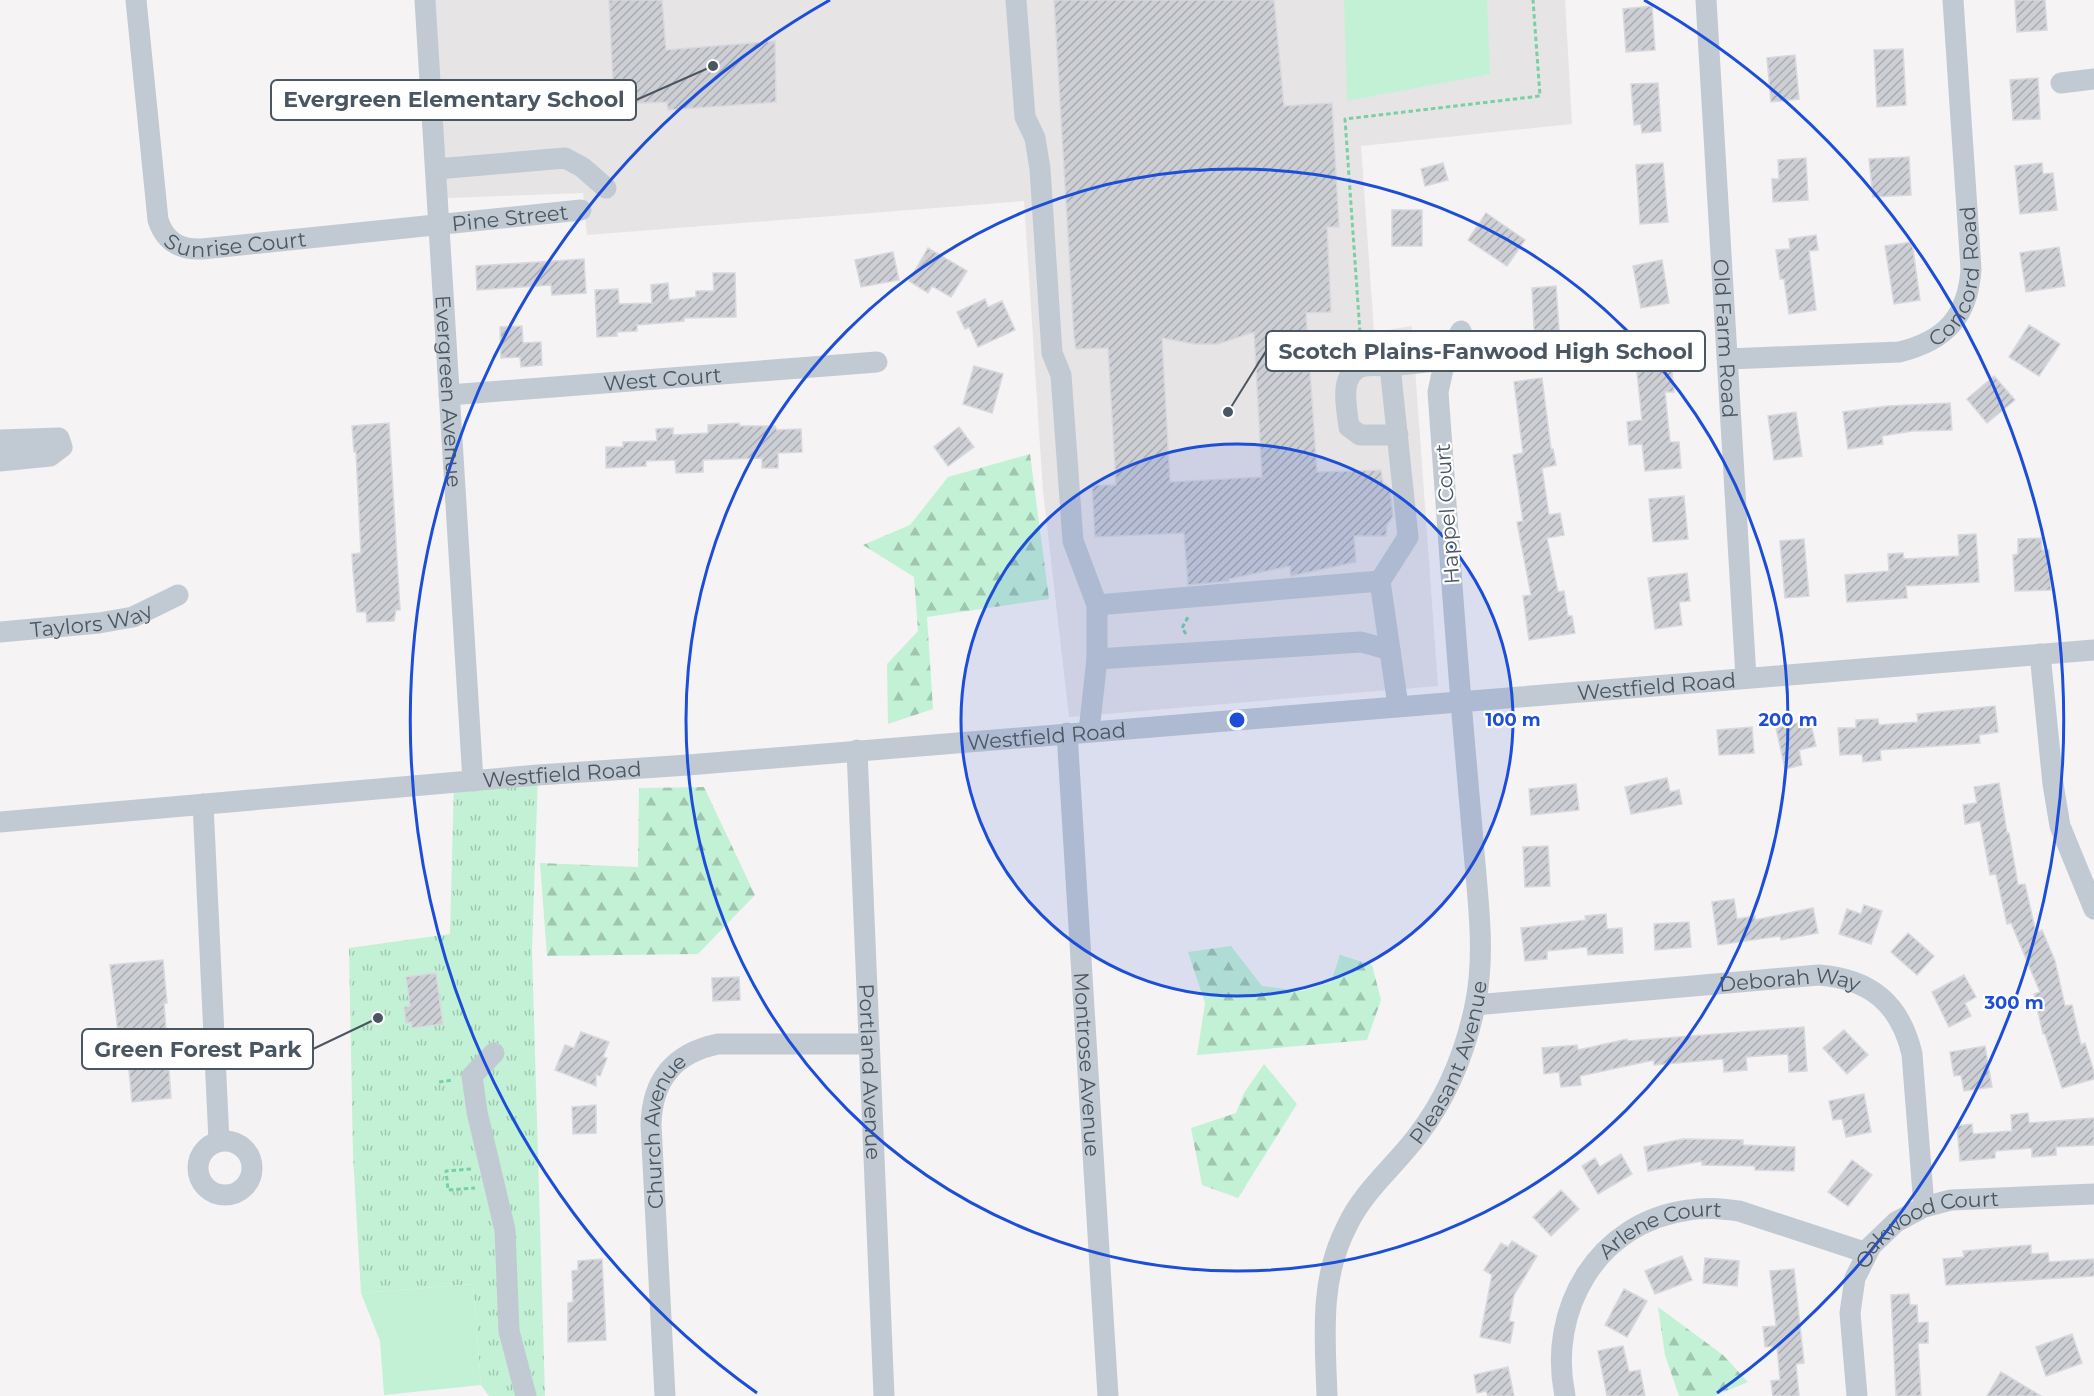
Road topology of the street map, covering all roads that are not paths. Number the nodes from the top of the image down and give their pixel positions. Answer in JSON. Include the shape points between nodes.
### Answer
{"nodes":[{"id":1,"x":136,"y":0,"type":"edge"},
{"id":2,"x":425,"y":0,"type":"edge"},
{"id":3,"x":1016,"y":0,"type":"edge"},
{"id":4,"x":1707,"y":0,"type":"edge"},
{"id":5,"x":1953,"y":0,"type":"edge"},
{"id":6,"x":2094,"y":79,"type":"edge"},
{"id":7,"x":2061,"y":83,"type":"dead end"},
{"id":8,"x":436,"y":169,"type":"junction"},
{"id":9,"x":606,"y":188,"type":"dead end"},
{"id":10,"x":581,"y":210,"type":"dead end"},
{"id":11,"x":439,"y":223,"type":"junction"},
{"id":12,"x":1461,"y":331,"type":"dead end"},
{"id":13,"x":1728,"y":359,"type":"junction"},
{"id":14,"x":1445,"y":360,"type":"junction"},
{"id":15,"x":877,"y":362,"type":"dead end"},
{"id":16,"x":1390,"y":366,"type":"junction"},
{"id":17,"x":449,"y":394,"type":"junction"},
{"id":18,"x":1398,"y":435,"type":"junction"},
{"id":19,"x":0,"y":440,"type":"edge"},
{"id":20,"x":0,"y":461,"type":"edge"},
{"id":21,"x":1380,"y":581,"type":"junction"},
{"id":22,"x":178,"y":595,"type":"dead end"},
{"id":23,"x":1097,"y":605,"type":"junction"},
{"id":24,"x":0,"y":632,"type":"edge"},
{"id":25,"x":2094,"y":650,"type":"edge"},
{"id":26,"x":1390,"y":651,"type":"junction"},
{"id":27,"x":2040,"y":654,"type":"junction"},
{"id":28,"x":1097,"y":659,"type":"junction"},
{"id":29,"x":1746,"y":678,"type":"junction"},
{"id":30,"x":1461,"y":701,"type":"junction"},
{"id":31,"x":1398,"y":706,"type":"junction"},
{"id":32,"x":1089,"y":731,"type":"junction"},
{"id":33,"x":1067,"y":733,"type":"junction"},
{"id":34,"x":857,"y":750,"type":"junction"},
{"id":35,"x":473,"y":781,"type":"junction"},
{"id":36,"x":203,"y":804,"type":"junction"},
{"id":37,"x":0,"y":822,"type":"edge"},
{"id":38,"x":2094,"y":909,"type":"edge"},
{"id":39,"x":1475,"y":1005,"type":"junction"},
{"id":40,"x":868,"y":1044,"type":"junction"},
{"id":41,"x":494,"y":1053,"type":"dead end"},
{"id":42,"x":219,"y":1141,"type":"dead end"},
{"id":43,"x":2094,"y":1194,"type":"edge"},
{"id":44,"x":1924,"y":1207,"type":"junction"},
{"id":45,"x":1867,"y":1253,"type":"junction"},
{"id":46,"x":526,"y":1396,"type":"edge"},
{"id":47,"x":665,"y":1396,"type":"edge"},
{"id":48,"x":884,"y":1396,"type":"edge"},
{"id":49,"x":1108,"y":1396,"type":"edge"},
{"id":50,"x":1327,"y":1396,"type":"edge"},
{"id":51,"x":1565,"y":1396,"type":"edge"},
{"id":52,"x":1857,"y":1396,"type":"edge"}],
"edges":[{"from":1,"to":11,"type":"street","name":"Sunrise Court","via":[[158,220],[169,240],[190,250]]},
{"from":2,"to":8,"type":"street","name":"Evergreen Avenue"},
{"from":3,"to":23,"type":"street","via":[[1025,117],[1035,138],[1040,169],[1052,353],[1061,375],[1073,541]]},
{"from":4,"to":13,"type":"street","name":"Old Farm Road"},
{"from":5,"to":13,"type":"street","name":"Concord Road","via":[[1971,269],[1968,294],[1958,317],[1934,340],[1899,352]]},
{"from":6,"to":7,"type":"street"},
{"from":8,"to":9,"type":"street","via":[[565,158]]},
{"from":8,"to":11,"type":"street","name":"Evergreen Avenue"},
{"from":10,"to":11,"type":"street","name":"Pine Street"},
{"from":11,"to":17,"type":"street","name":"Evergreen Avenue"},
{"from":12,"to":14,"type":"street","name":"Happel Court"},
{"from":13,"to":29,"type":"street","name":"Old Farm Road"},
{"from":14,"to":16,"type":"street"},
{"from":14,"to":30,"type":"street","name":"Happel Court","via":[[1438,392]]},
{"from":15,"to":17,"type":"street","name":"West Court"},
{"from":16,"to":18,"type":"street"},
{"from":16,"to":18,"type":"street","via":[[1362,366],[1348,378],[1349,428],[1360,435]]},
{"from":17,"to":35,"type":"street","name":"Evergreen Avenue"},
{"from":18,"to":21,"type":"street","via":[[1408,537]]},
{"from":19,"to":20,"type":"street","via":[[59,438],[62,447],[50,456]]},
{"from":21,"to":23,"type":"street"},
{"from":21,"to":26,"type":"street"},
{"from":22,"to":24,"type":"street","name":"Taylors Way","via":[[133,617]]},
{"from":23,"to":28,"type":"street"},
{"from":25,"to":27,"type":"street","name":"Westfield Road"},
{"from":26,"to":28,"type":"street","via":[[1361,642]]},
{"from":26,"to":31,"type":"street"},
{"from":27,"to":29,"type":"street","name":"Westfield Road"},
{"from":27,"to":38,"type":"street","via":[[2060,826]]},
{"from":28,"to":32,"type":"street"},
{"from":29,"to":30,"type":"street","name":"Westfield Road"},
{"from":30,"to":31,"type":"street","name":"Westfield Road"},
{"from":30,"to":39,"type":"street","name":"Pleasant Avenue","via":[[1480,925]]},
{"from":31,"to":32,"type":"street","name":"Westfield Road"},
{"from":32,"to":33,"type":"street","name":"Westfield Road"},
{"from":33,"to":34,"type":"street","name":"Westfield Road"},
{"from":33,"to":49,"type":"street","name":"Montrose Avenue"},
{"from":34,"to":35,"type":"street","name":"Westfield Road"},
{"from":34,"to":40,"type":"street","name":"Portland Avenue"},
{"from":35,"to":36,"type":"street","name":"Westfield Road"},
{"from":36,"to":37,"type":"street","name":"Westfield Road"},
{"from":36,"to":42,"type":"street"},
{"from":39,"to":44,"type":"street","name":"Deborah Way","via":[[1819,975],[1856,982],[1887,1003],[1908,1035]]},
{"from":39,"to":50,"type":"street","name":"Pleasant Avenue","via":[[1464,1047],[1437,1107],[1411,1144],[1370,1189],[1346,1226],[1338,1247],[1324,1313]]},
{"from":40,"to":47,"type":"street","name":"Church Avenue","via":[[718,1044],[682,1057],[661,1080],[651,1109],[651,1125]]},
{"from":40,"to":48,"type":"street","name":"Portland Avenue"},
{"from":41,"to":46,"type":"street","via":[[472,1076],[506,1230],[508,1331]]},
{"from":43,"to":44,"type":"street","name":"Oakwood Court","via":[[1951,1200]]},
{"from":44,"to":45,"type":"street","name":"Oakwood Court","via":[[1896,1222]]},
{"from":45,"to":51,"type":"street","name":"Arlene Court","via":[[1739,1211],[1717,1208],[1686,1210],[1641,1225],[1604,1252],[1576,1290],[1562,1335],[1560,1366]]},
{"from":45,"to":52,"type":"street","name":"Oakwood Court","via":[[1850,1301]]}]}
